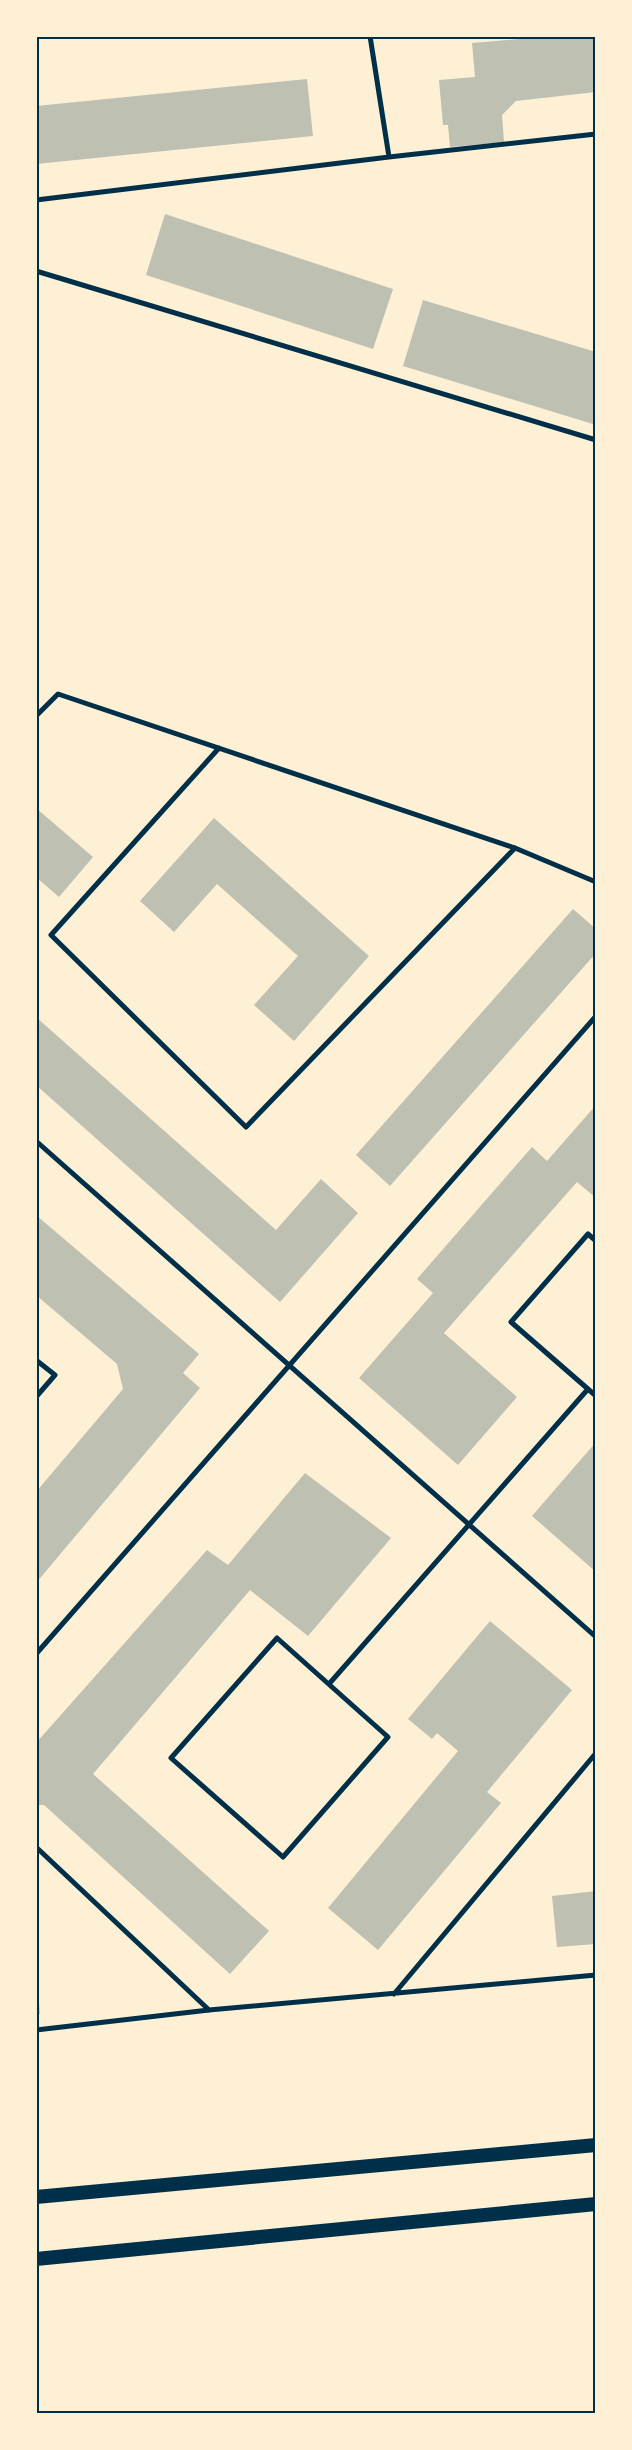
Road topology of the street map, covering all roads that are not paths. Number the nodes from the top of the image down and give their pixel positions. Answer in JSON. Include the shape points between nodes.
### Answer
{"nodes":[{"id":1,"x":370,"y":36,"type":"edge"},
{"id":2,"x":596,"y":134,"type":"edge"},
{"id":3,"x":389,"y":157,"type":"junction"},
{"id":4,"x":36,"y":200,"type":"edge"},
{"id":5,"x":36,"y":272,"type":"edge"},
{"id":6,"x":596,"y":440,"type":"edge"},
{"id":7,"x":36,"y":716,"type":"edge"},
{"id":8,"x":218,"y":748,"type":"junction"},
{"id":9,"x":515,"y":848,"type":"junction"},
{"id":10,"x":596,"y":882,"type":"edge"},
{"id":11,"x":596,"y":1016,"type":"edge"},
{"id":12,"x":36,"y":1141,"type":"edge"},
{"id":13,"x":596,"y":1241,"type":"edge"},
{"id":14,"x":36,"y":1360,"type":"edge"},
{"id":15,"x":290,"y":1366,"type":"junction"},
{"id":16,"x":588,"y":1389,"type":"junction"},
{"id":17,"x":596,"y":1396,"type":"edge"},
{"id":18,"x":36,"y":1397,"type":"edge"},
{"id":19,"x":468,"y":1524,"type":"junction"},
{"id":20,"x":596,"y":1637,"type":"edge"},
{"id":21,"x":36,"y":1654,"type":"edge"},
{"id":22,"x":329,"y":1684,"type":"junction"},
{"id":23,"x":596,"y":1753,"type":"edge"},
{"id":24,"x":36,"y":1847,"type":"edge"},
{"id":25,"x":596,"y":1975,"type":"edge"},
{"id":26,"x":394,"y":1994,"type":"junction"},
{"id":27,"x":209,"y":2010,"type":"junction"},
{"id":28,"x":36,"y":2030,"type":"edge"},
{"id":29,"x":596,"y":2145,"type":"edge"},
{"id":30,"x":36,"y":2197,"type":"edge"},
{"id":31,"x":596,"y":2204,"type":"edge"},
{"id":32,"x":36,"y":2259,"type":"edge"}],
"edges":[{"from":1,"to":3,"type":"street"},
{"from":2,"to":3,"type":"street"},
{"from":3,"to":4,"type":"street"},
{"from":5,"to":6,"type":"street"},
{"from":7,"to":8,"type":"street","via":[[58,694]]},
{"from":8,"to":9,"type":"street"},
{"from":8,"to":9,"type":"street","via":[[51,935],[246,1127]]},
{"from":9,"to":10,"type":"street"},
{"from":11,"to":15,"type":"street"},
{"from":12,"to":15,"type":"street"},
{"from":13,"to":16,"type":"street","via":[[588,1234],[511,1322]]},
{"from":14,"to":18,"type":"street","via":[[55,1375]]},
{"from":15,"to":19,"type":"street"},
{"from":15,"to":21,"type":"street"},
{"from":16,"to":17,"type":"street"},
{"from":16,"to":19,"type":"street"},
{"from":19,"to":20,"type":"street"},
{"from":19,"to":22,"type":"street"},
{"from":22,"to":22,"type":"street","via":[[277,1638],[171,1758],[283,1857],[388,1737]]},
{"from":23,"to":26,"type":"street"},
{"from":24,"to":27,"type":"street"},
{"from":25,"to":26,"type":"street"},
{"from":26,"to":27,"type":"street"},
{"from":27,"to":28,"type":"street"},
{"from":29,"to":30,"type":"highway"},
{"from":31,"to":32,"type":"highway"}]}
